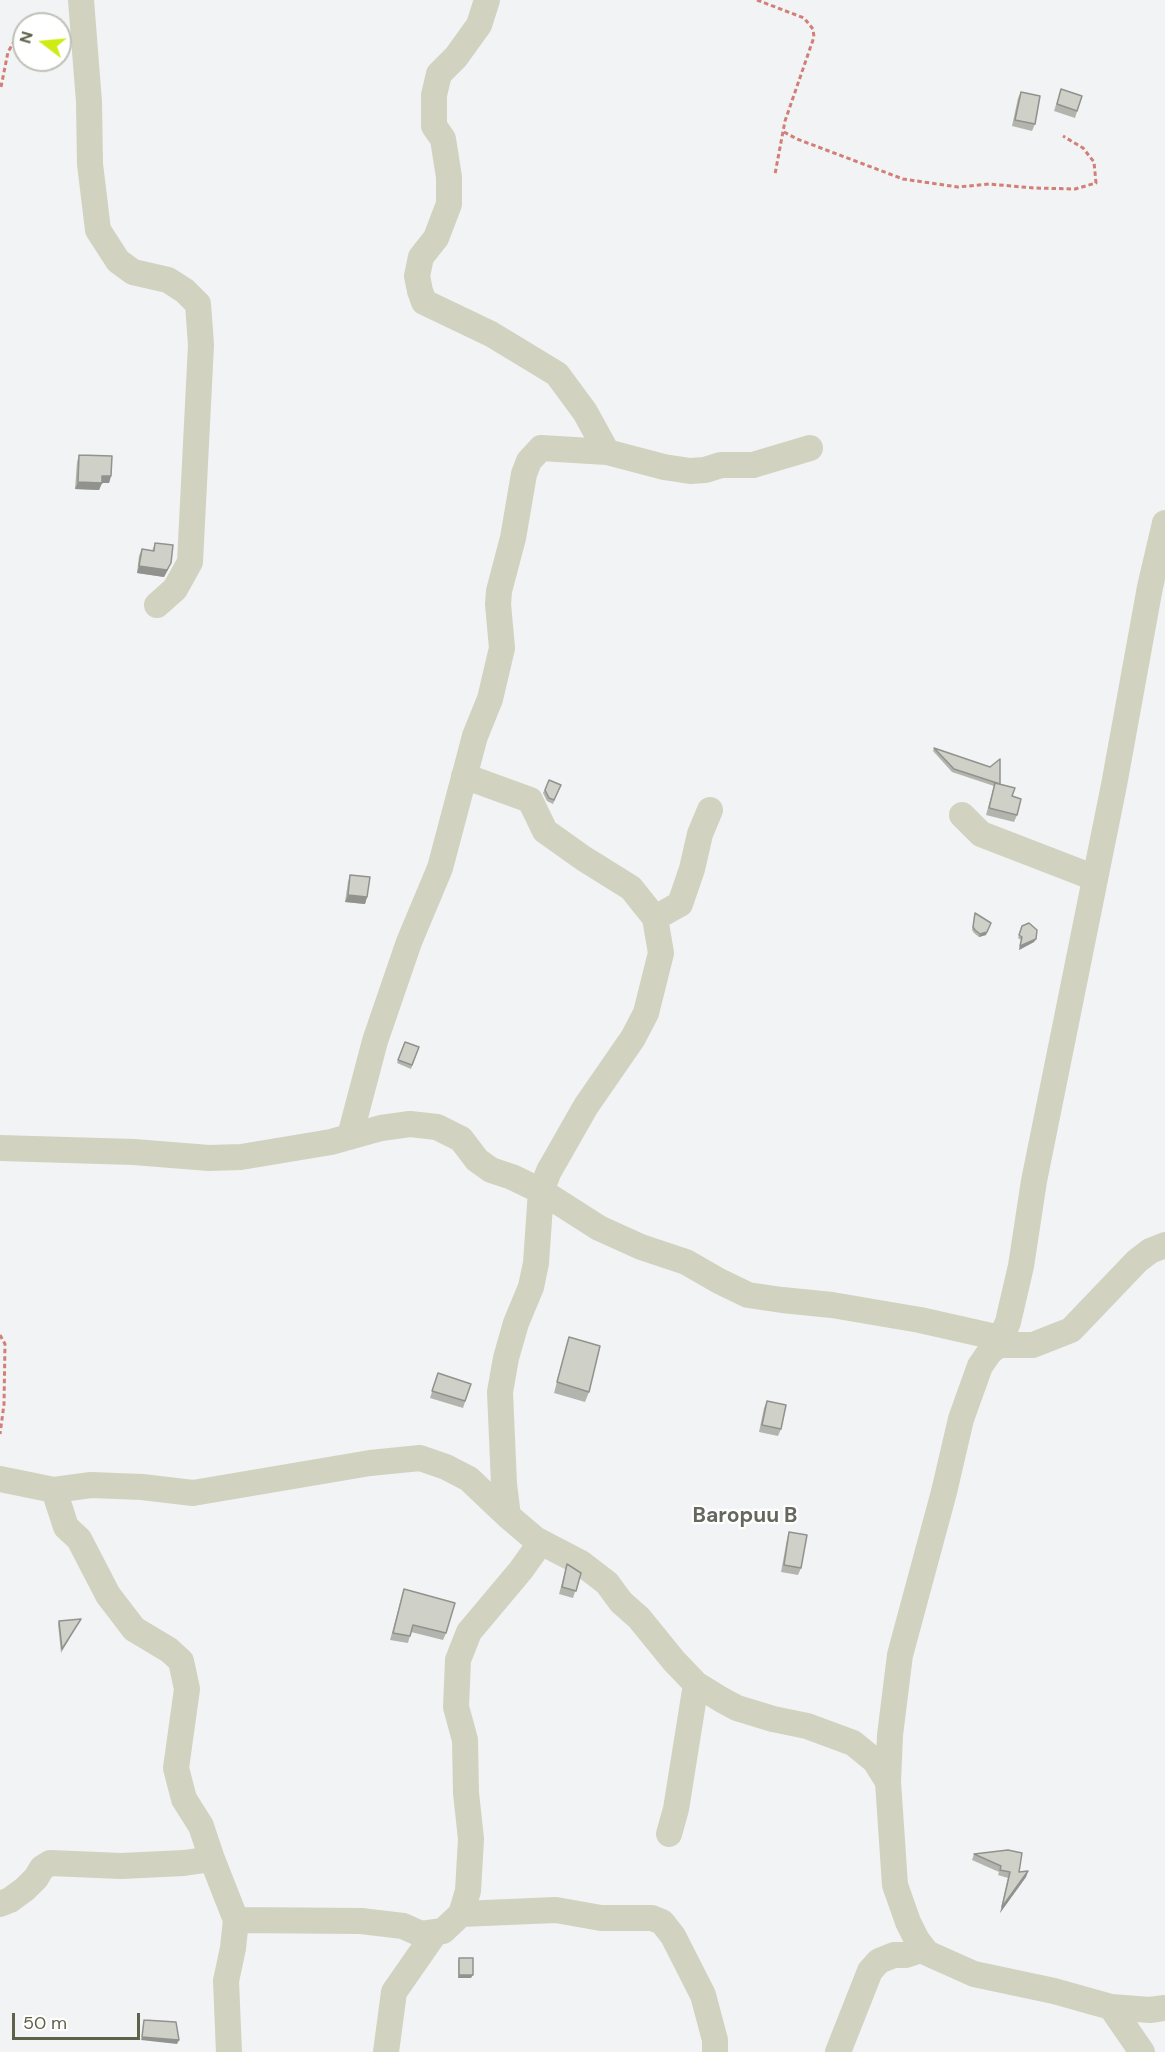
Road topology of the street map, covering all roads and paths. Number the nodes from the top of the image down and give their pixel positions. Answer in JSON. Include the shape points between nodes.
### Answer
{"nodes":[{"id":1,"x":81,"y":0,"type":"edge"},
{"id":2,"x":487,"y":0,"type":"edge"},
{"id":3,"x":757,"y":0,"type":"edge"},
{"id":4,"x":12,"y":45,"type":"edge"},
{"id":5,"x":1,"y":87,"type":"edge"},
{"id":6,"x":784,"y":132,"type":"junction"},
{"id":7,"x":1063,"y":136,"type":"dead end"},
{"id":8,"x":776,"y":174,"type":"dead end"},
{"id":9,"x":810,"y":448,"type":"dead end"},
{"id":10,"x":607,"y":452,"type":"junction"},
{"id":11,"x":1165,"y":523,"type":"edge"},
{"id":12,"x":157,"y":605,"type":"dead end"},
{"id":13,"x":464,"y":776,"type":"junction"},
{"id":14,"x":710,"y":810,"type":"dead end"},
{"id":15,"x":962,"y":815,"type":"dead end"},
{"id":16,"x":1095,"y":878,"type":"junction"},
{"id":17,"x":655,"y":918,"type":"junction"},
{"id":18,"x":350,"y":1136,"type":"junction"},
{"id":19,"x":0,"y":1148,"type":"edge"},
{"id":20,"x":541,"y":1191,"type":"junction"},
{"id":21,"x":1165,"y":1245,"type":"edge"},
{"id":22,"x":0,"y":1335,"type":"edge"},
{"id":23,"x":999,"y":1342,"type":"junction"},
{"id":24,"x":0,"y":1434,"type":"edge"},
{"id":25,"x":0,"y":1479,"type":"edge"},
{"id":26,"x":54,"y":1490,"type":"junction"},
{"id":27,"x":508,"y":1516,"type":"junction"},
{"id":28,"x":541,"y":1542,"type":"junction"},
{"id":29,"x":696,"y":1684,"type":"junction"},
{"id":30,"x":888,"y":1782,"type":"junction"},
{"id":31,"x":669,"y":1834,"type":"dead end"},
{"id":32,"x":212,"y":1859,"type":"junction"},
{"id":33,"x":0,"y":1904,"type":"edge"},
{"id":34,"x":461,"y":1914,"type":"junction"},
{"id":35,"x":236,"y":1920,"type":"junction"},
{"id":36,"x":435,"y":1933,"type":"junction"},
{"id":37,"x":917,"y":1940,"type":"junction"},
{"id":38,"x":1111,"y":2007,"type":"junction"},
{"id":39,"x":1165,"y":2008,"type":"edge"},
{"id":40,"x":229,"y":2052,"type":"edge"},
{"id":41,"x":386,"y":2052,"type":"edge"},
{"id":42,"x":715,"y":2052,"type":"edge"},
{"id":43,"x":838,"y":2052,"type":"edge"},
{"id":44,"x":1142,"y":2052,"type":"edge"}],
"edges":[{"from":1,"to":12,"type":"street","via":[[90,164],[98,230],[117,261],[133,272],[168,280],[198,304],[201,345],[190,562],[175,589]]},
{"from":2,"to":10,"type":"street","via":[[479,26],[440,74],[434,95],[434,126],[443,139],[449,204],[436,238],[421,257],[417,276],[420,291],[424,302],[491,334],[557,374],[585,412]]},
{"from":3,"to":6,"type":"path","via":[[804,18],[813,28],[814,37]]},
{"from":4,"to":5,"type":"path"},
{"from":6,"to":7,"type":"path","via":[[903,179],[958,187],[989,184],[1075,189],[1096,183],[1094,162],[1083,148]]},
{"from":6,"to":8,"type":"path"},
{"from":9,"to":10,"type":"street","via":[[753,465],[690,471]]},
{"from":10,"to":13,"type":"street","via":[[540,448],[529,461],[499,591],[502,648],[490,699]]},
{"from":11,"to":16,"type":"street"},
{"from":13,"to":17,"type":"street","via":[[530,800],[545,831],[631,888]]},
{"from":13,"to":18,"type":"street","via":[[440,868],[392,989]]},
{"from":14,"to":17,"type":"street","via":[[680,904]]},
{"from":15,"to":16,"type":"street","via":[[981,834]]},
{"from":16,"to":23,"type":"street","via":[[1034,1181],[1022,1266]]},
{"from":17,"to":20,"type":"street","via":[[661,953],[645,1012],[633,1038],[586,1106]]},
{"from":18,"to":19,"type":"street","via":[[241,1157]]},
{"from":18,"to":20,"type":"street","via":[[410,1124],[437,1128],[461,1139],[477,1160],[491,1170]]},
{"from":20,"to":23,"type":"street","via":[[599,1228],[686,1262],[748,1295],[920,1320]]},
{"from":20,"to":27,"type":"street","via":[[536,1263],[506,1358],[500,1392]]},
{"from":21,"to":23,"type":"street","via":[[1137,1261],[1071,1330],[1033,1345]]},
{"from":22,"to":24,"type":"path","via":[[5,1356]]},
{"from":23,"to":30,"type":"street","via":[[980,1366],[961,1419],[900,1655]]},
{"from":25,"to":26,"type":"street"},
{"from":26,"to":27,"type":"street","via":[[91,1485],[193,1493],[420,1458],[469,1479]]},
{"from":26,"to":32,"type":"street","via":[[66,1527],[80,1539],[108,1595],[134,1629],[181,1661],[187,1689],[177,1768],[184,1799],[201,1826]]},
{"from":27,"to":28,"type":"street"},
{"from":28,"to":29,"type":"street","via":[[581,1563],[607,1583]]},
{"from":28,"to":34,"type":"street","via":[[469,1632],[458,1660],[456,1707],[465,1740],[471,1839],[468,1892]]},
{"from":29,"to":30,"type":"street","via":[[737,1708],[853,1743],[875,1761]]},
{"from":29,"to":31,"type":"street"},
{"from":30,"to":37,"type":"street","via":[[895,1885]]},
{"from":32,"to":33,"type":"street","via":[[121,1866],[50,1863],[25,1889]]},
{"from":32,"to":35,"type":"street"},
{"from":34,"to":36,"type":"street","via":[[443,1931]]},
{"from":34,"to":42,"type":"street","via":[[556,1910],[662,1922],[703,1995]]},
{"from":35,"to":36,"type":"street","via":[[361,1921],[403,1926],[421,1934]]},
{"from":35,"to":40,"type":"street","via":[[226,1981]]},
{"from":36,"to":41,"type":"street","via":[[394,1992]]},
{"from":37,"to":38,"type":"street","via":[[927,1953],[975,1974],[1054,1990]]},
{"from":37,"to":43,"type":"street","via":[[918,1951],[879,1961],[870,1971]]},
{"from":38,"to":39,"type":"street"},
{"from":38,"to":44,"type":"street"}]}
